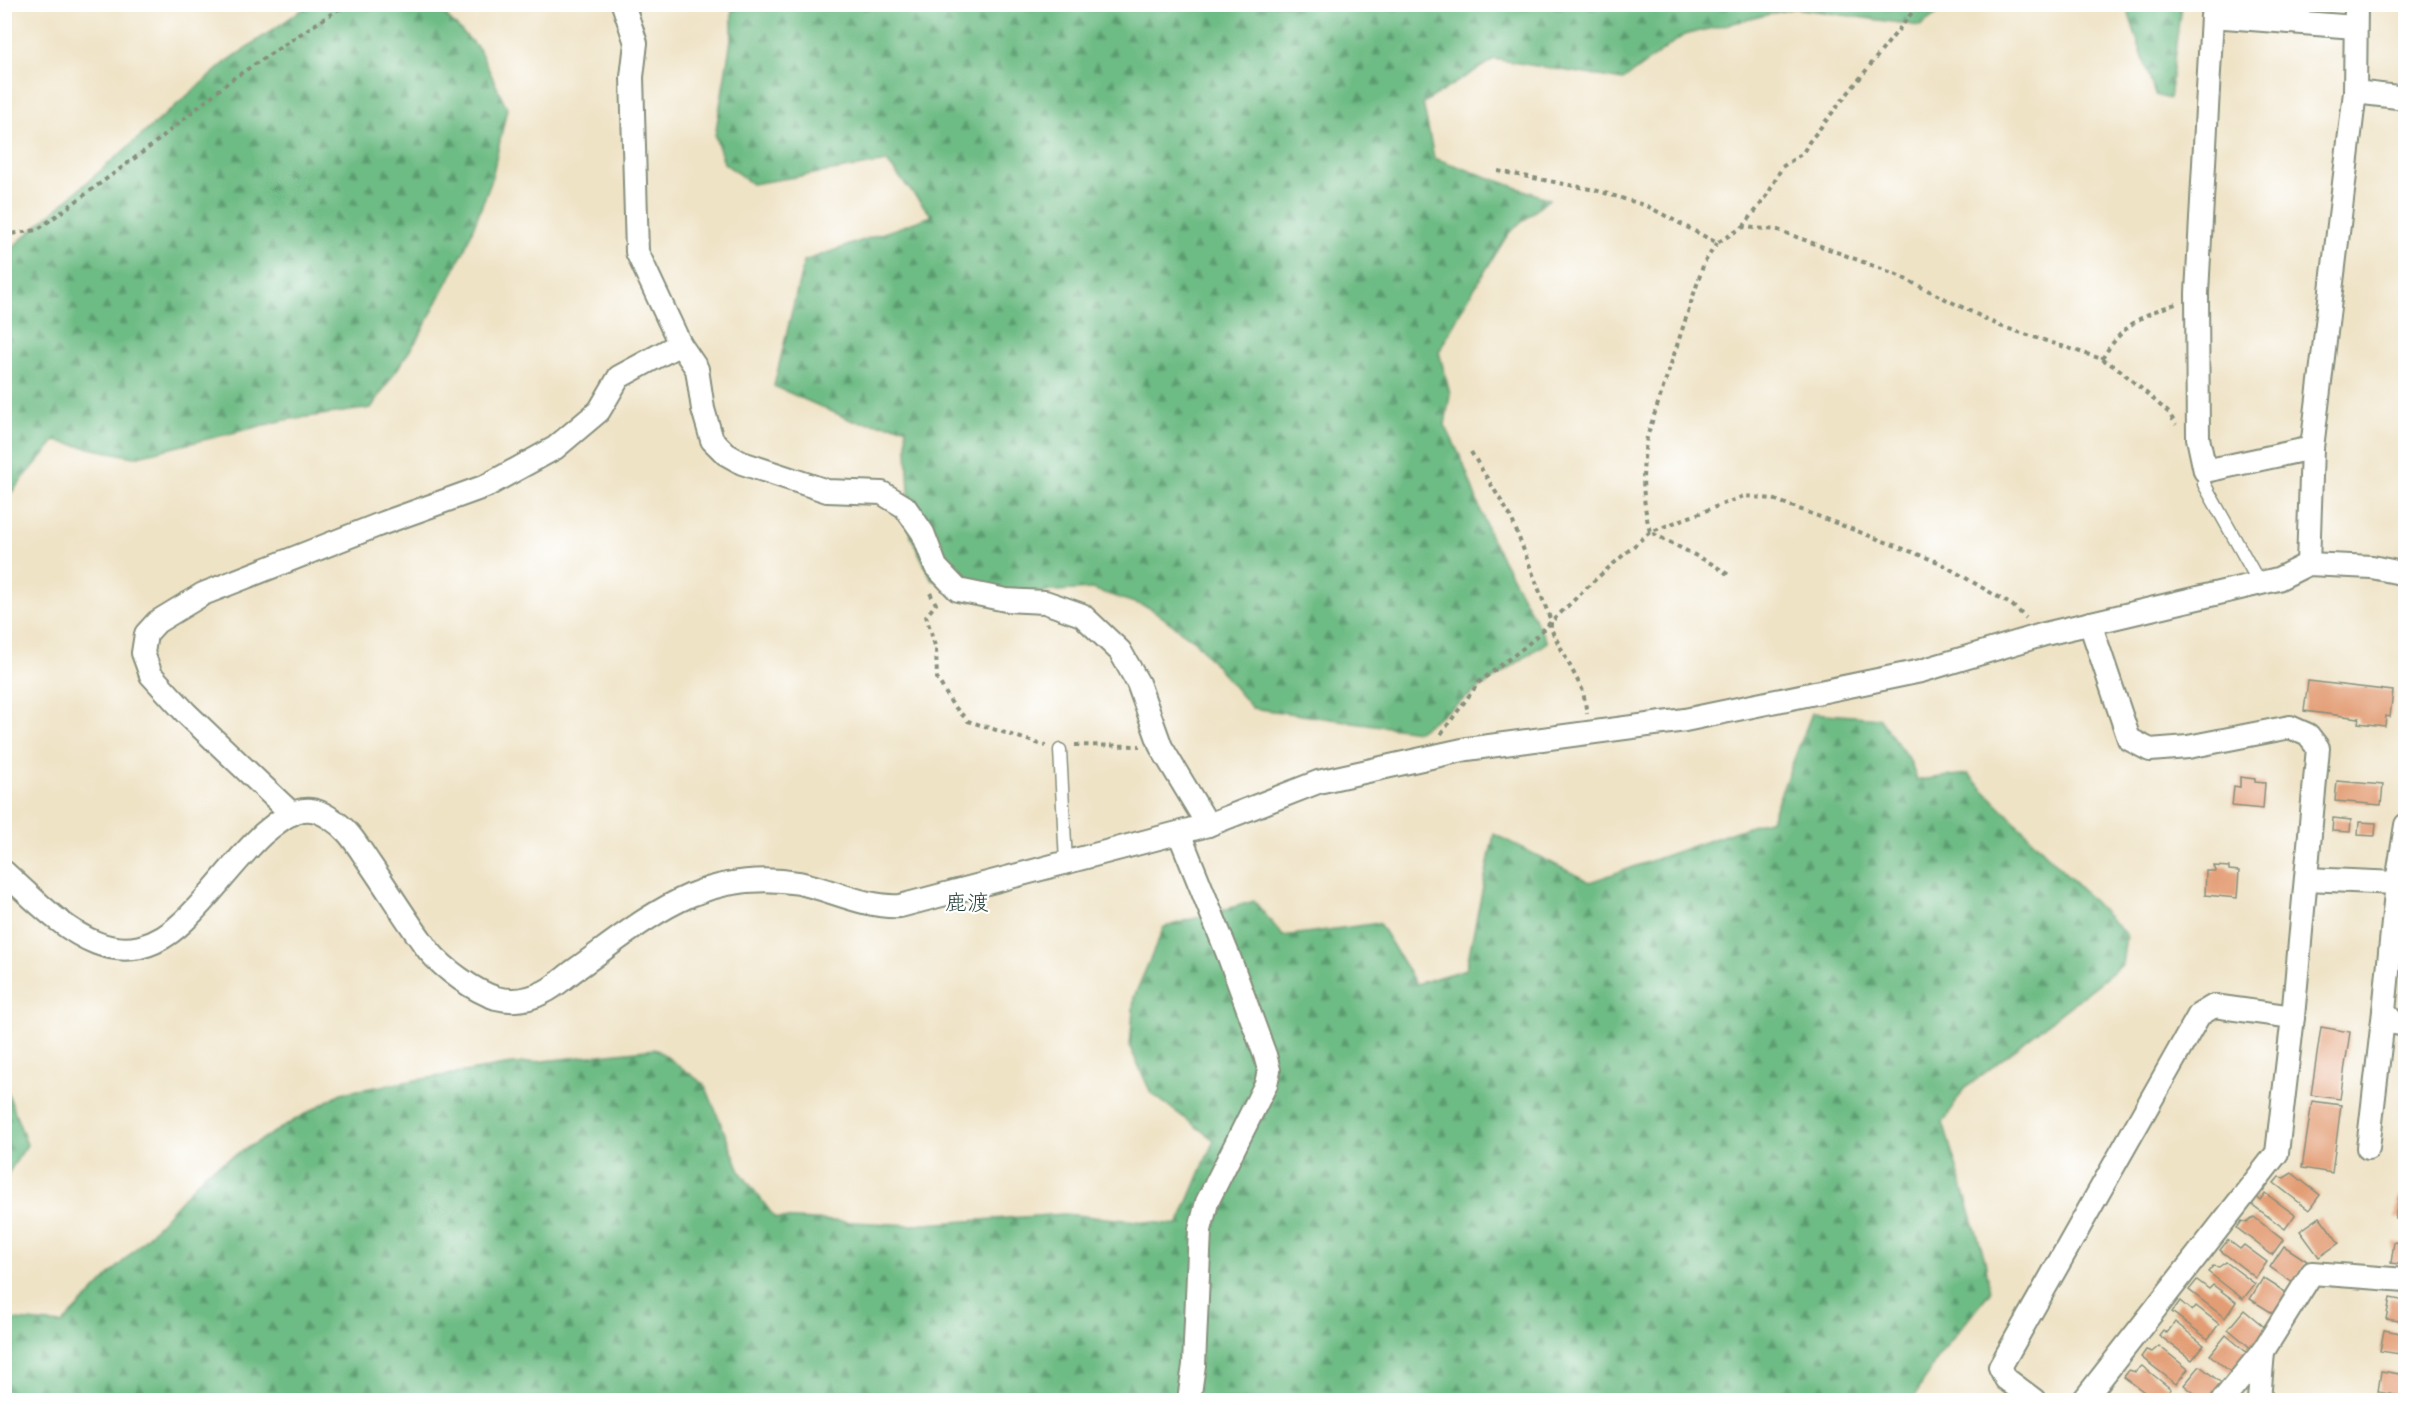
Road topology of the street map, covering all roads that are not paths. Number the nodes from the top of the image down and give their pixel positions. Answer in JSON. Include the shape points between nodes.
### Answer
{"nodes":[{"id":1,"x":623,"y":4,"type":"edge"},
{"id":2,"x":2356,"y":16,"type":"edge"},
{"id":3,"x":2355,"y":92,"type":"junction"},
{"id":4,"x":2406,"y":98,"type":"edge"},
{"id":5,"x":680,"y":344,"type":"junction"},
{"id":6,"x":2312,"y":448,"type":"junction"},
{"id":7,"x":2205,"y":471,"type":"junction"},
{"id":8,"x":2308,"y":564,"type":"junction"},
{"id":9,"x":2406,"y":574,"type":"edge"},
{"id":10,"x":2260,"y":584,"type":"junction"},
{"id":11,"x":2090,"y":623,"type":"junction"},
{"id":12,"x":1060,"y":750,"type":"road end"},
{"id":13,"x":292,"y":814,"type":"junction"},
{"id":14,"x":1208,"y":825,"type":"junction"},
{"id":15,"x":2406,"y":825,"type":"edge"},
{"id":16,"x":1179,"y":833,"type":"junction"},
{"id":17,"x":1066,"y":862,"type":"junction"},
{"id":18,"x":4,"y":872,"type":"edge"},
{"id":19,"x":2306,"y":879,"type":"junction"},
{"id":20,"x":2397,"y":883,"type":"junction"},
{"id":21,"x":2384,"y":1011,"type":"junction"},
{"id":22,"x":2293,"y":1017,"type":"junction"},
{"id":23,"x":2406,"y":1025,"type":"edge"},
{"id":24,"x":2368,"y":1148,"type":"dead end"},
{"id":25,"x":2406,"y":1280,"type":"edge"},
{"id":26,"x":2263,"y":1351,"type":"junction"},
{"id":27,"x":1189,"y":1401,"type":"edge"},
{"id":28,"x":2034,"y":1401,"type":"edge"},
{"id":29,"x":2084,"y":1401,"type":"edge"},
{"id":30,"x":2223,"y":1401,"type":"edge"},
{"id":31,"x":2259,"y":1401,"type":"edge"}],
"edges":[{"from":1,"to":5,"type":"street","via":[[636,43],[632,88],[637,252]]},
{"from":2,"to":3,"type":"street"},
{"from":2,"to":7,"type":"street","via":[[2212,16],[2197,302],[2198,438]]},
{"from":3,"to":4,"type":"street"},
{"from":3,"to":6,"type":"street"},
{"from":5,"to":13,"type":"street","via":[[619,377],[599,411],[555,448],[486,486],[203,594],[157,622],[146,634],[143,653],[152,675],[186,713]]},
{"from":5,"to":14,"type":"street","via":[[696,369],[712,440],[726,454],[742,463],[828,491],[882,493],[905,507],[923,533],[936,567],[958,590],[1006,600],[1045,602],[1082,615],[1120,651],[1138,683],[1161,747]]},
{"from":6,"to":7,"type":"street"},
{"from":6,"to":8,"type":"street"},
{"from":7,"to":10,"type":"lane","via":[[2204,484]]},
{"from":8,"to":9,"type":"street","via":[[2372,567]]},
{"from":8,"to":10,"type":"street"},
{"from":10,"to":11,"type":"street"},
{"from":11,"to":14,"type":"street","via":[[1921,670],[1686,720],[1467,749],[1318,782]]},
{"from":11,"to":19,"type":"street","via":[[2129,740],[2150,750],[2188,747],[2290,727],[2308,735],[2318,748]]},
{"from":12,"to":17,"type":"lane"},
{"from":13,"to":17,"type":"street","via":[[313,810],[347,832],[431,953],[474,989],[519,1001],[543,993],[657,912],[729,882],[799,883],[882,907],[900,906]]},
{"from":13,"to":18,"type":"street","via":[[250,847],[185,920],[167,936],[145,947],[108,947],[71,931]]},
{"from":14,"to":16,"type":"street"},
{"from":15,"to":20,"type":"street"},
{"from":16,"to":17,"type":"street"},
{"from":16,"to":27,"type":"street","via":[[1269,1070],[1266,1084],[1207,1202],[1200,1230]]},
{"from":19,"to":20,"type":"street"},
{"from":19,"to":22,"type":"street"},
{"from":20,"to":21,"type":"street"},
{"from":21,"to":23,"type":"street","via":[[2394,1023]]},
{"from":21,"to":24,"type":"street"},
{"from":22,"to":28,"type":"street","via":[[2214,1006],[2199,1015],[2000,1367],[2006,1378]]},
{"from":22,"to":29,"type":"street","via":[[2277,1153]]},
{"from":25,"to":26,"type":"street","via":[[2312,1273]]},
{"from":26,"to":30,"type":"street"},
{"from":26,"to":31,"type":"street"}]}
